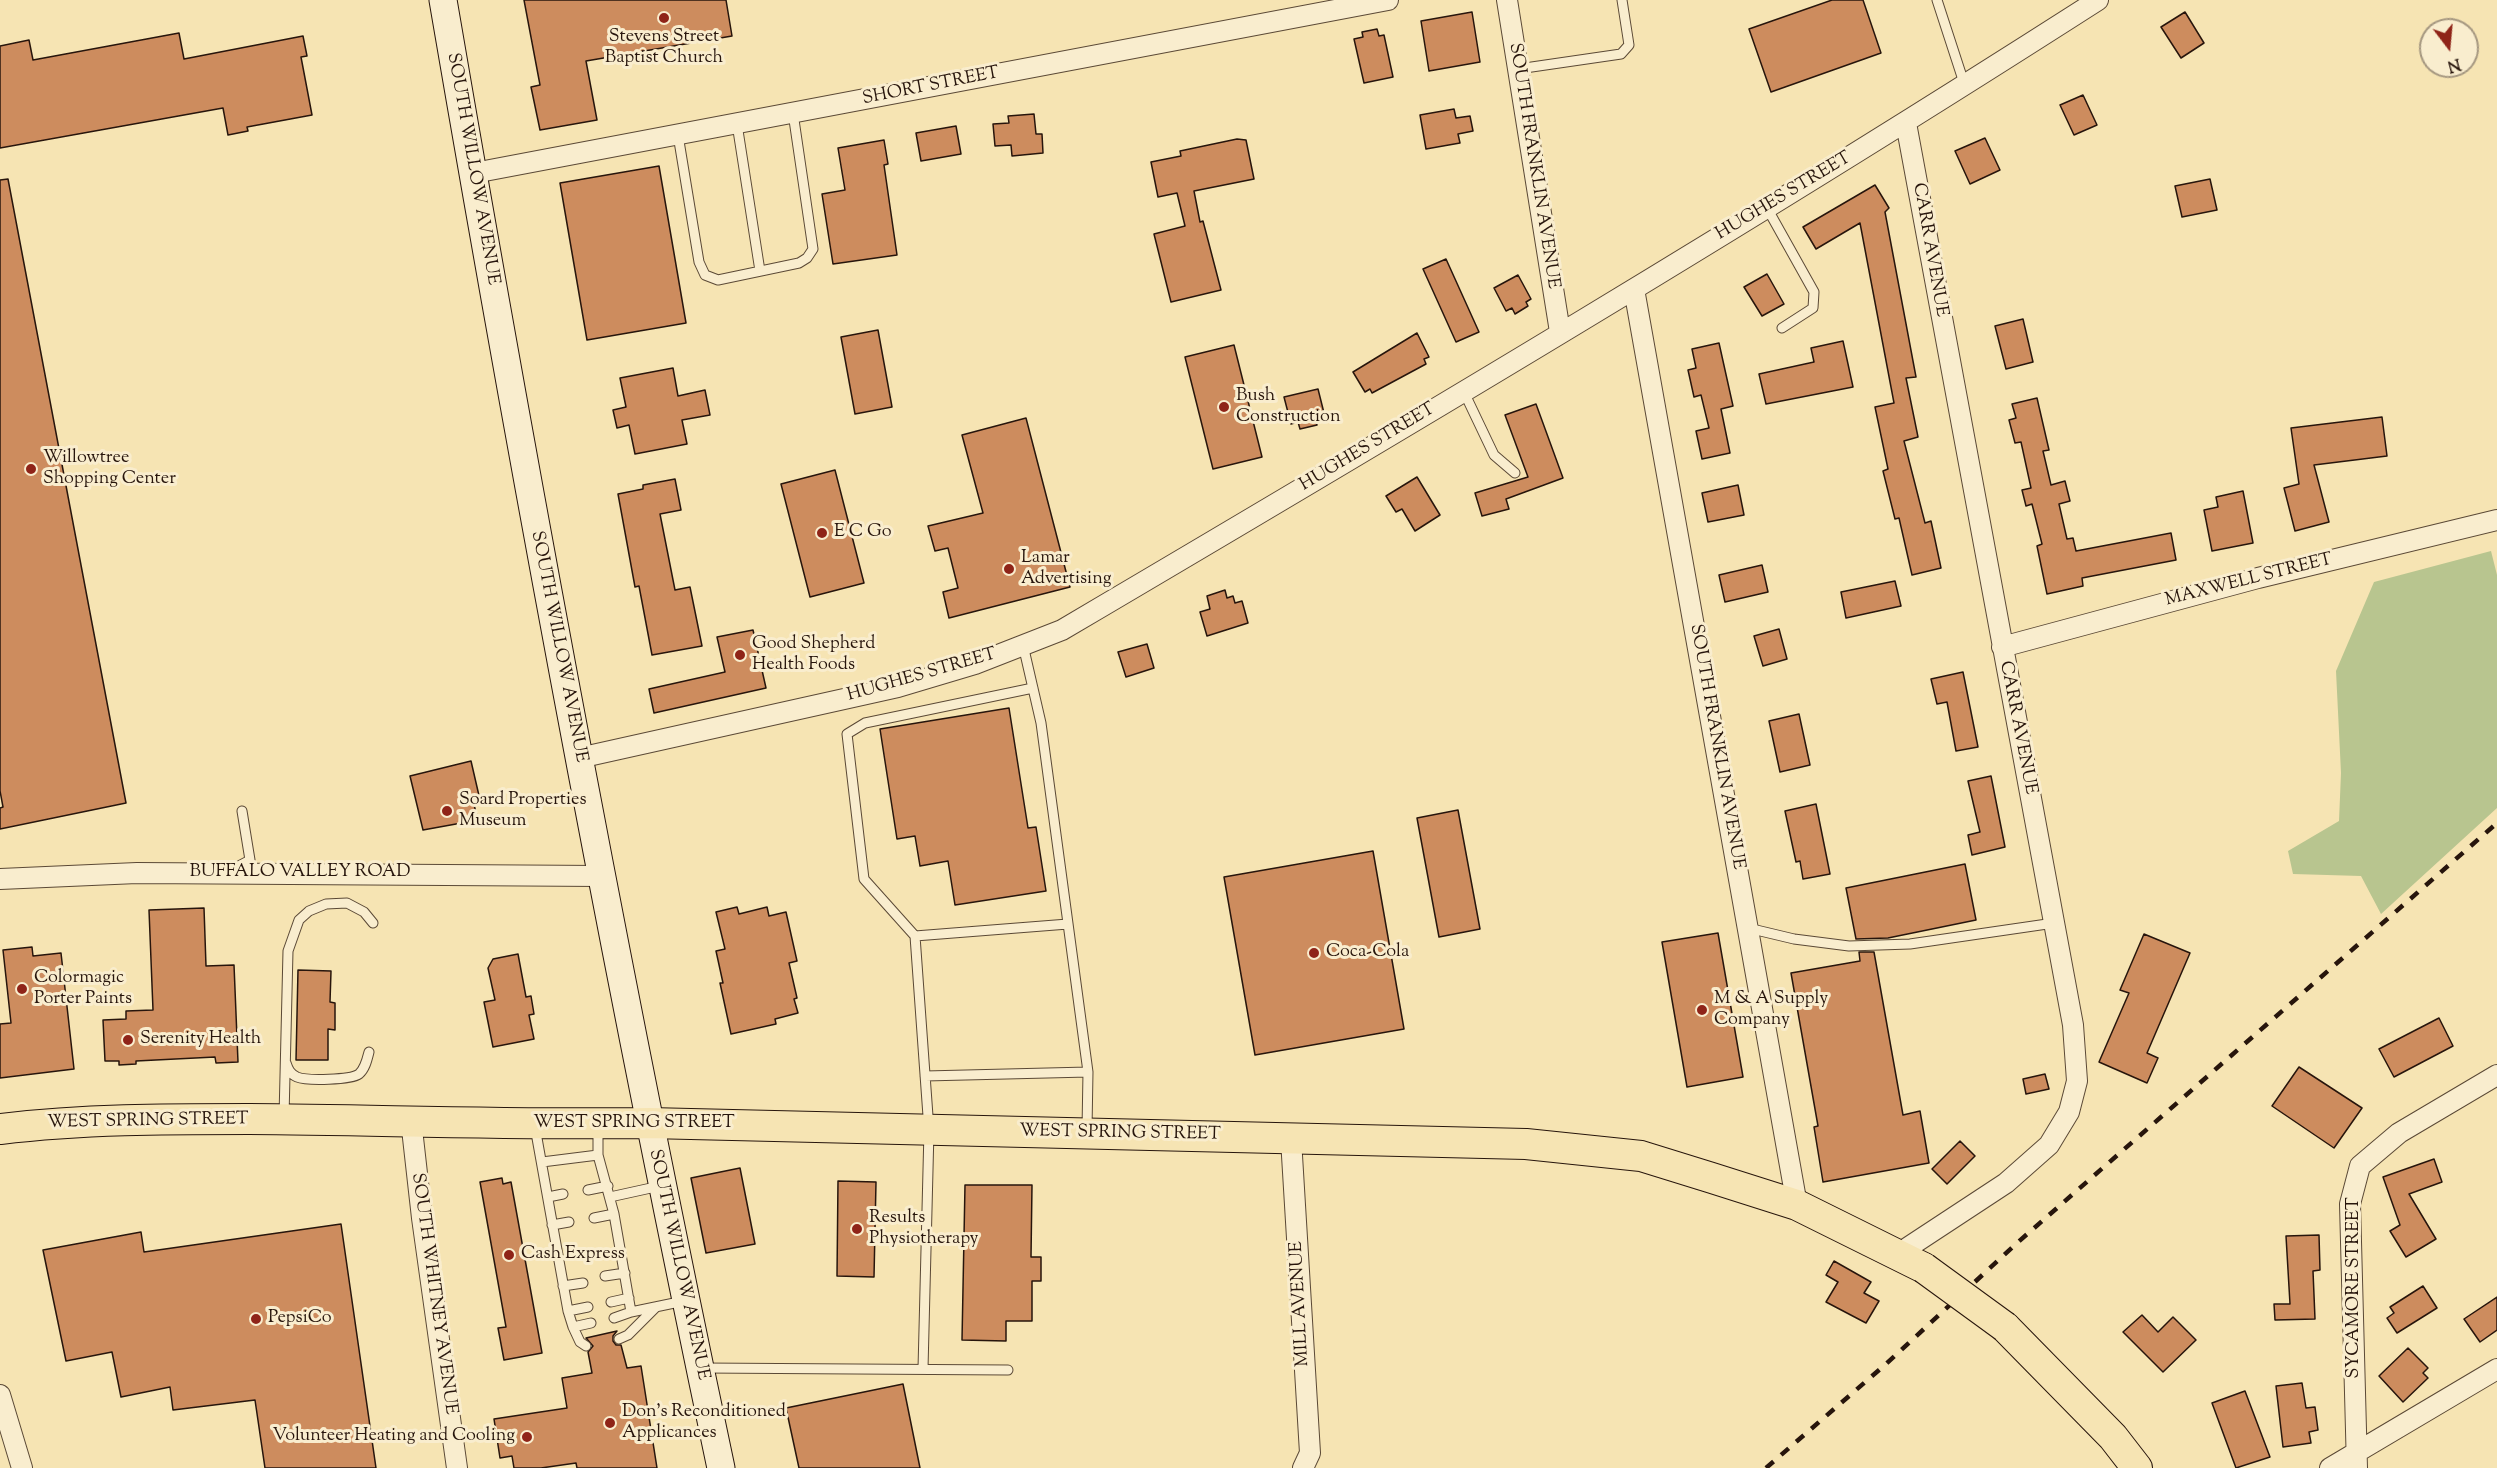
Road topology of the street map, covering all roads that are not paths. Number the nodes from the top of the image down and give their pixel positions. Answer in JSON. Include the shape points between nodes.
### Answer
{"nodes":[{"id":1,"x":443,"y":0,"type":"edge"},
{"id":2,"x":1388,"y":0,"type":"edge"},
{"id":3,"x":1507,"y":0,"type":"edge"},
{"id":4,"x":1622,"y":0,"type":"edge"},
{"id":5,"x":1937,"y":0,"type":"edge"},
{"id":6,"x":2098,"y":0,"type":"edge"},
{"id":7,"x":1518,"y":69,"type":"junction"},
{"id":8,"x":1965,"y":86,"type":"junction"},
{"id":9,"x":793,"y":113,"type":"junction"},
{"id":10,"x":1906,"y":123,"type":"junction"},
{"id":11,"x":737,"y":124,"type":"junction"},
{"id":12,"x":678,"y":135,"type":"junction"},
{"id":13,"x":474,"y":173,"type":"junction"},
{"id":14,"x":1767,"y":208,"type":"junction"},
{"id":15,"x":760,"y":271,"type":"junction"},
{"id":16,"x":1634,"y":289,"type":"junction"},
{"id":17,"x":1782,"y":328,"type":"dead end"},
{"id":18,"x":1560,"y":332,"type":"junction"},
{"id":19,"x":1463,"y":390,"type":"junction"},
{"id":20,"x":1515,"y":473,"type":"dead end"},
{"id":21,"x":2497,"y":520,"type":"edge"},
{"id":22,"x":1023,"y":645,"type":"junction"},
{"id":23,"x":2002,"y":647,"type":"junction"},
{"id":24,"x":1033,"y":688,"type":"junction"},
{"id":25,"x":579,"y":758,"type":"junction"},
{"id":26,"x":242,"y":811,"type":"dead end"},
{"id":27,"x":225,"y":873,"type":"junction"},
{"id":28,"x":600,"y":876,"type":"junction"},
{"id":29,"x":0,"y":879,"type":"edge"},
{"id":30,"x":373,"y":923,"type":"dead end"},
{"id":31,"x":2054,"y":923,"type":"junction"},
{"id":32,"x":1068,"y":924,"type":"junction"},
{"id":33,"x":1748,"y":928,"type":"junction"},
{"id":34,"x":915,"y":936,"type":"junction"},
{"id":35,"x":369,"y":1052,"type":"dead end"},
{"id":36,"x":285,"y":1060,"type":"junction"},
{"id":37,"x":1088,"y":1072,"type":"junction"},
{"id":38,"x":2497,"y":1075,"type":"edge"},
{"id":39,"x":925,"y":1076,"type":"junction"},
{"id":40,"x":284,"y":1120,"type":"junction"},
{"id":41,"x":411,"y":1120,"type":"junction"},
{"id":42,"x":649,"y":1123,"type":"junction"},
{"id":43,"x":534,"y":1124,"type":"junction"},
{"id":44,"x":598,"y":1124,"type":"junction"},
{"id":45,"x":0,"y":1129,"type":"edge"},
{"id":46,"x":929,"y":1130,"type":"junction"},
{"id":47,"x":1087,"y":1134,"type":"junction"},
{"id":48,"x":1292,"y":1139,"type":"junction"},
{"id":49,"x":598,"y":1155,"type":"junction"},
{"id":50,"x":542,"y":1162,"type":"junction"},
{"id":51,"x":662,"y":1185,"type":"junction"},
{"id":52,"x":608,"y":1186,"type":"junction"},
{"id":53,"x":588,"y":1190,"type":"dead end"},
{"id":54,"x":563,"y":1194,"type":"dead end"},
{"id":55,"x":548,"y":1197,"type":"junction"},
{"id":56,"x":610,"y":1197,"type":"junction"},
{"id":57,"x":1797,"y":1205,"type":"junction"},
{"id":58,"x":614,"y":1214,"type":"junction"},
{"id":59,"x":594,"y":1218,"type":"dead end"},
{"id":60,"x":569,"y":1222,"type":"dead end"},
{"id":61,"x":552,"y":1225,"type":"junction"},
{"id":62,"x":1898,"y":1254,"type":"junction"},
{"id":63,"x":625,"y":1274,"type":"junction"},
{"id":64,"x":605,"y":1276,"type":"dead end"},
{"id":65,"x":583,"y":1283,"type":"dead end"},
{"id":66,"x":563,"y":1286,"type":"junction"},
{"id":67,"x":629,"y":1298,"type":"junction"},
{"id":68,"x":686,"y":1300,"type":"junction"},
{"id":69,"x":611,"y":1302,"type":"dead end"},
{"id":70,"x":588,"y":1307,"type":"dead end"},
{"id":71,"x":656,"y":1307,"type":"junction"},
{"id":72,"x":568,"y":1311,"type":"junction"},
{"id":73,"x":631,"y":1312,"type":"junction"},
{"id":74,"x":614,"y":1318,"type":"dead end"},
{"id":75,"x":591,"y":1323,"type":"dead end"},
{"id":76,"x":573,"y":1328,"type":"junction"},
{"id":77,"x":619,"y":1339,"type":"dead end"},
{"id":78,"x":586,"y":1346,"type":"dead end"},
{"id":79,"x":700,"y":1368,"type":"junction"},
{"id":80,"x":923,"y":1369,"type":"junction"},
{"id":81,"x":2497,"y":1369,"type":"edge"},
{"id":82,"x":1008,"y":1370,"type":"dead end"},
{"id":83,"x":0,"y":1395,"type":"edge"},
{"id":84,"x":2357,"y":1460,"type":"edge"},
{"id":85,"x":22,"y":1468,"type":"edge"},
{"id":86,"x":457,"y":1468,"type":"edge"},
{"id":87,"x":721,"y":1468,"type":"edge"},
{"id":88,"x":1303,"y":1468,"type":"edge"},
{"id":89,"x":2137,"y":1468,"type":"edge"},
{"id":90,"x":2330,"y":1468,"type":"edge"}],
"edges":[{"from":1,"to":13,"type":"main road","name":"SOUTH WILLOW AVENUE"},
{"from":2,"to":9,"type":"street","name":"SHORT STREET"},
{"from":3,"to":7,"type":"street","name":"SOUTH FRANKLIN AVENUE"},
{"from":4,"to":7,"type":"lane","via":[[1629,45],[1621,54]]},
{"from":5,"to":8,"type":"lane"},
{"from":6,"to":8,"type":"street","name":"HUGHES STREET"},
{"from":7,"to":18,"type":"street","name":"SOUTH FRANKLIN AVENUE"},
{"from":8,"to":10,"type":"street","name":"HUGHES STREET"},
{"from":9,"to":11,"type":"street","name":"SHORT STREET"},
{"from":9,"to":15,"type":"lane","via":[[813,249],[799,263]]},
{"from":10,"to":14,"type":"street","name":"HUGHES STREET"},
{"from":10,"to":23,"type":"street","name":"CARR AVENUE"},
{"from":11,"to":12,"type":"street","name":"SHORT STREET"},
{"from":11,"to":15,"type":"lane"},
{"from":12,"to":13,"type":"street","name":"SHORT STREET"},
{"from":12,"to":15,"type":"lane","via":[[699,262],[705,275],[718,279]]},
{"from":13,"to":25,"type":"main road","name":"SOUTH WILLOW AVENUE"},
{"from":14,"to":16,"type":"street","name":"HUGHES STREET"},
{"from":14,"to":17,"type":"lane","via":[[1814,292],[1812,308]]},
{"from":16,"to":18,"type":"street","name":"HUGHES STREET"},
{"from":16,"to":33,"type":"street","name":"SOUTH FRANKLIN AVENUE"},
{"from":18,"to":19,"type":"street","name":"HUGHES STREET"},
{"from":19,"to":20,"type":"lane","via":[[1494,455]]},
{"from":19,"to":22,"type":"street","name":"HUGHES STREET","via":[[1062,630]]},
{"from":21,"to":23,"type":"street","name":"MAXWELL STREET","via":[[2258,578]]},
{"from":22,"to":24,"type":"lane"},
{"from":22,"to":25,"type":"street","name":"HUGHES STREET","via":[[898,687]]},
{"from":23,"to":31,"type":"street","name":"CARR AVENUE"},
{"from":24,"to":32,"type":"lane"},
{"from":24,"to":34,"type":"lane","via":[[864,723],[847,734],[864,879]]},
{"from":25,"to":28,"type":"main road","name":"SOUTH WILLOW AVENUE"},
{"from":26,"to":27,"type":"lane","via":[[250,860]]},
{"from":27,"to":28,"type":"street","name":"BUFFALO VALLEY ROAD"},
{"from":27,"to":29,"type":"street","name":"BUFFALO VALLEY ROAD"},
{"from":28,"to":42,"type":"main road","name":"SOUTH WILLOW AVENUE"},
{"from":30,"to":36,"type":"lane","via":[[364,912],[347,903],[326,904],[299,920],[288,951]]},
{"from":31,"to":33,"type":"lane","via":[[1910,944],[1849,946]]},
{"from":31,"to":62,"type":"street","name":"CARR AVENUE","via":[[2073,1025],[2077,1081],[2069,1112],[2049,1145],[2006,1183]]},
{"from":32,"to":34,"type":"lane"},
{"from":32,"to":37,"type":"lane"},
{"from":33,"to":57,"type":"street","name":"SOUTH FRANKLIN AVENUE"},
{"from":34,"to":39,"type":"lane"},
{"from":35,"to":36,"type":"lane","via":[[358,1075],[344,1079],[298,1078]]},
{"from":36,"to":40,"type":"lane"},
{"from":37,"to":39,"type":"lane"},
{"from":37,"to":47,"type":"lane"},
{"from":38,"to":84,"type":"street","name":"SYCAMORE STREET","via":[[2399,1133],[2360,1166],[2350,1204]]},
{"from":39,"to":46,"type":"lane"},
{"from":40,"to":41,"type":"main road","name":"WEST SPRING STREET"},
{"from":40,"to":45,"type":"main road","name":"WEST SPRING STREET","via":[[116,1120]]},
{"from":41,"to":43,"type":"main road","name":"WEST SPRING STREET"},
{"from":41,"to":86,"type":"street","name":"SOUTH WHITNEY AVENUE"},
{"from":42,"to":44,"type":"main road","name":"WEST SPRING STREET"},
{"from":42,"to":46,"type":"main road","name":"WEST SPRING STREET"},
{"from":42,"to":51,"type":"main road","name":"SOUTH WILLOW AVENUE"},
{"from":43,"to":44,"type":"main road","name":"WEST SPRING STREET"},
{"from":43,"to":50,"type":"lane"},
{"from":44,"to":49,"type":"lane"},
{"from":46,"to":47,"type":"main road","name":"WEST SPRING STREET"},
{"from":46,"to":80,"type":"lane"},
{"from":47,"to":48,"type":"main road","name":"WEST SPRING STREET"},
{"from":48,"to":57,"type":"main road","name":"WEST SPRING STREET","via":[[1526,1144],[1641,1156]]},
{"from":48,"to":88,"type":"street","name":"MILL AVENUE","via":[[1310,1453]]},
{"from":49,"to":50,"type":"lane"},
{"from":49,"to":52,"type":"lane"},
{"from":50,"to":55,"type":"lane"},
{"from":51,"to":56,"type":"lane"},
{"from":51,"to":68,"type":"main road","name":"SOUTH WILLOW AVENUE"},
{"from":52,"to":53,"type":"lane"},
{"from":52,"to":56,"type":"lane"},
{"from":54,"to":55,"type":"lane"},
{"from":55,"to":61,"type":"lane"},
{"from":56,"to":58,"type":"lane"},
{"from":57,"to":62,"type":"main road","name":"WEST SPRING STREET"},
{"from":58,"to":59,"type":"lane"},
{"from":58,"to":63,"type":"lane"},
{"from":60,"to":61,"type":"lane"},
{"from":61,"to":66,"type":"lane"},
{"from":62,"to":89,"type":"main road","name":"WEST SPRING STREET","bridge":true,"via":[[1924,1268],[2004,1327],[2114,1437]]},
{"from":63,"to":64,"type":"lane"},
{"from":63,"to":67,"type":"lane"},
{"from":65,"to":66,"type":"lane"},
{"from":66,"to":72,"type":"lane"},
{"from":67,"to":69,"type":"lane"},
{"from":67,"to":73,"type":"lane"},
{"from":68,"to":71,"type":"lane"},
{"from":68,"to":79,"type":"main road","name":"SOUTH WILLOW AVENUE"},
{"from":70,"to":72,"type":"lane"},
{"from":71,"to":73,"type":"lane"},
{"from":71,"to":77,"type":"lane"},
{"from":72,"to":76,"type":"lane"},
{"from":73,"to":74,"type":"lane"},
{"from":75,"to":76,"type":"lane"},
{"from":76,"to":78,"type":"lane"},
{"from":79,"to":80,"type":"lane"},
{"from":79,"to":87,"type":"main road","name":"SOUTH WILLOW AVENUE"},
{"from":80,"to":82,"type":"lane"},
{"from":81,"to":84,"type":"street"},
{"from":83,"to":85,"type":"street"},
{"from":84,"to":90,"type":"street"}]}
